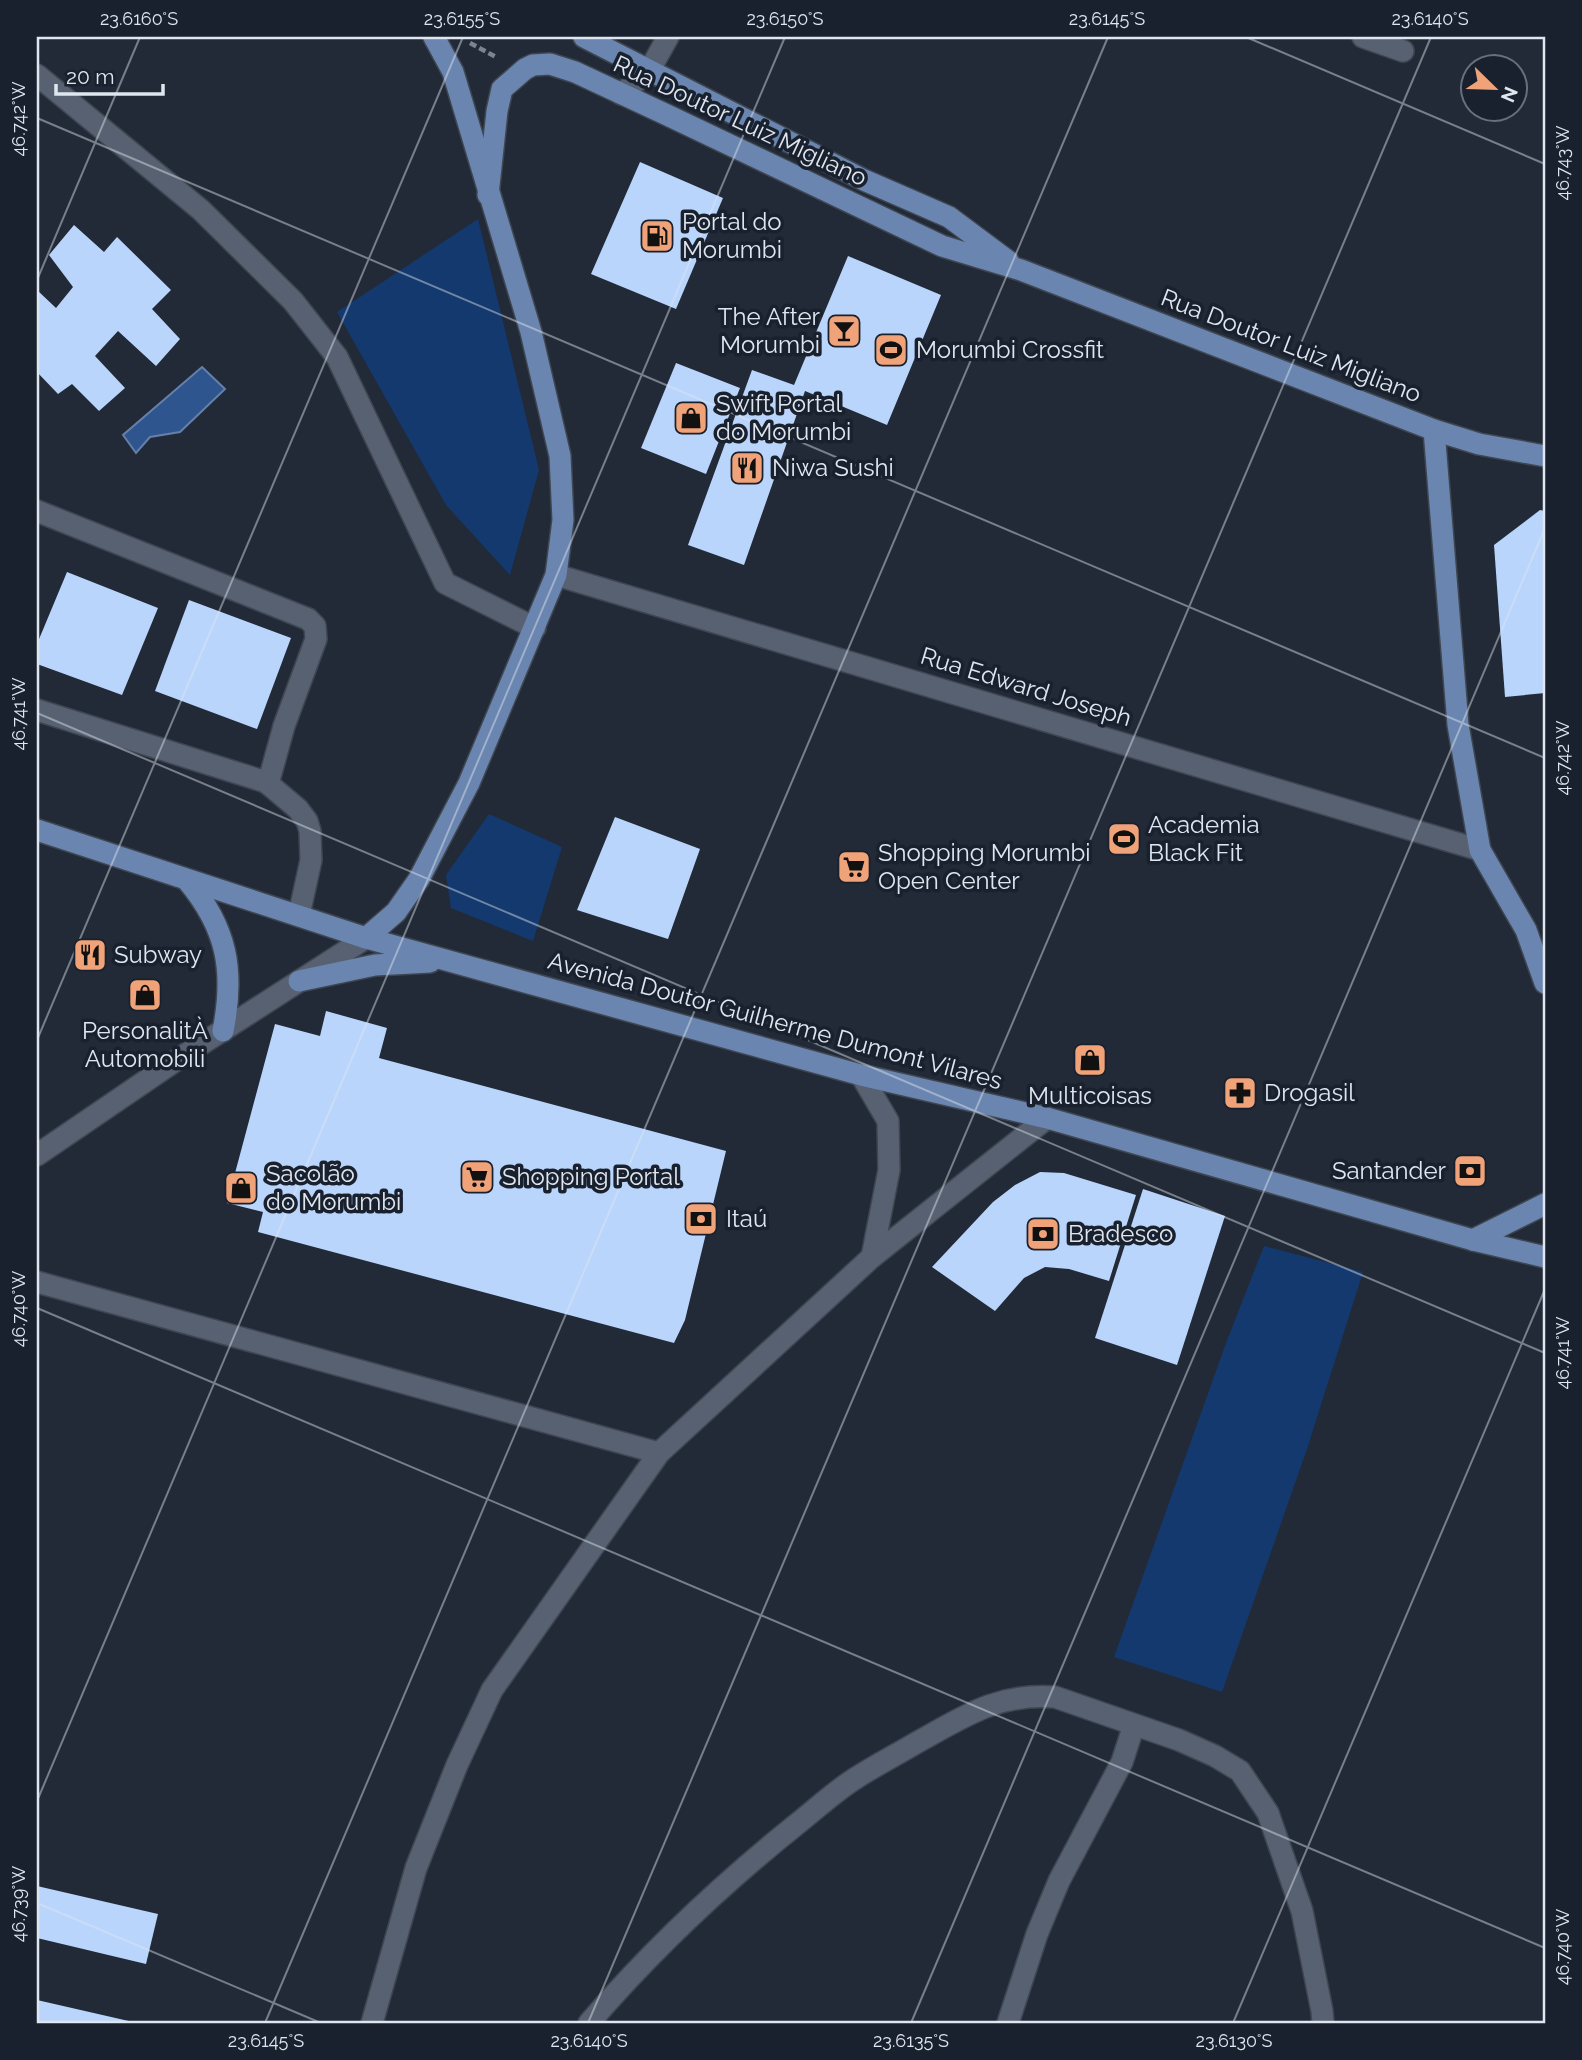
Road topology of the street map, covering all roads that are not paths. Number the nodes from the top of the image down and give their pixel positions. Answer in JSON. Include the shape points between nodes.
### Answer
{"nodes":[{"id":1,"x":434,"y":37,"type":"edge"},
{"id":2,"x":584,"y":37,"type":"edge"},
{"id":3,"x":668,"y":37,"type":"edge"},
{"id":4,"x":1363,"y":37,"type":"edge"},
{"id":5,"x":1403,"y":51,"type":"dead end"},
{"id":6,"x":649,"y":71,"type":"junction"},
{"id":7,"x":37,"y":75,"type":"edge"},
{"id":8,"x":621,"y":93,"type":"junction"},
{"id":9,"x":488,"y":195,"type":"junction"},
{"id":10,"x":1021,"y":270,"type":"junction"},
{"id":11,"x":1434,"y":430,"type":"junction"},
{"id":12,"x":1545,"y":456,"type":"edge"},
{"id":13,"x":37,"y":511,"type":"edge"},
{"id":14,"x":556,"y":575,"type":"junction"},
{"id":15,"x":535,"y":628,"type":"junction"},
{"id":16,"x":37,"y":710,"type":"edge"},
{"id":17,"x":268,"y":784,"type":"junction"},
{"id":18,"x":37,"y":830,"type":"edge"},
{"id":19,"x":1480,"y":850,"type":"junction"},
{"id":20,"x":187,"y":880,"type":"junction"},
{"id":21,"x":299,"y":915,"type":"junction"},
{"id":22,"x":1526,"y":930,"type":"junction"},
{"id":23,"x":366,"y":938,"type":"junction"},
{"id":24,"x":1545,"y":942,"type":"edge"},
{"id":25,"x":453,"y":962,"type":"junction"},
{"id":26,"x":299,"y":981,"type":"junction"},
{"id":27,"x":1545,"y":983,"type":"edge"},
{"id":28,"x":223,"y":1031,"type":"junction"},
{"id":29,"x":861,"y":1075,"type":"junction"},
{"id":30,"x":1047,"y":1118,"type":"junction"},
{"id":31,"x":37,"y":1155,"type":"edge"},
{"id":32,"x":1545,"y":1204,"type":"edge"},
{"id":33,"x":1473,"y":1240,"type":"junction"},
{"id":34,"x":872,"y":1257,"type":"junction"},
{"id":35,"x":1545,"y":1257,"type":"edge"},
{"id":36,"x":37,"y":1282,"type":"edge"},
{"id":37,"x":659,"y":1453,"type":"junction"},
{"id":38,"x":1133,"y":1725,"type":"junction"},
{"id":39,"x":372,"y":2023,"type":"edge"},
{"id":40,"x":589,"y":2023,"type":"edge"},
{"id":41,"x":1008,"y":2023,"type":"edge"},
{"id":42,"x":1323,"y":2023,"type":"edge"}],
"edges":[{"from":1,"to":9,"type":"main road","via":[[453,72]]},
{"from":2,"to":6,"type":"main road","name":"Rua Doutor Luiz Migliano"},
{"from":3,"to":6,"type":"street"},
{"from":4,"to":5,"type":"street"},
{"from":6,"to":8,"type":"street"},
{"from":6,"to":10,"type":"main road","name":"Rua Doutor Luiz Migliano","via":[[864,180],[949,217]]},
{"from":7,"to":15,"type":"street","via":[[201,210],[293,302],[337,357],[444,583]]},
{"from":8,"to":9,"type":"main road","name":"Rua Doutor Luiz Migliano","via":[[550,64],[533,65],[510,79],[502,89],[497,111]]},
{"from":8,"to":10,"type":"main road","name":"Rua Doutor Luiz Migliano","via":[[942,246]]},
{"from":9,"to":14,"type":"main road","via":[[531,332],[560,456],[564,520]]},
{"from":10,"to":11,"type":"main road","name":"Rua Doutor Luiz Migliano"},
{"from":11,"to":12,"type":"main road","name":"Rua Doutor Luiz Migliano"},
{"from":11,"to":19,"type":"main road","via":[[1458,725]]},
{"from":13,"to":17,"type":"street","via":[[315,626],[316,639]]},
{"from":14,"to":15,"type":"main road"},
{"from":14,"to":19,"type":"street","name":"Rua Edward Joseph"},
{"from":15,"to":23,"type":"main road","via":[[469,783],[419,879],[396,912]]},
{"from":16,"to":17,"type":"street"},
{"from":17,"to":21,"type":"street","via":[[298,809],[310,831],[311,860]]},
{"from":18,"to":20,"type":"main road","name":"Avenida Doutor Guilherme Dumont Vilares"},
{"from":19,"to":22,"type":"main road"},
{"from":20,"to":21,"type":"main road","name":"Avenida Doutor Guilherme Dumont Vilares"},
{"from":20,"to":28,"type":"main road","via":[[204,901],[226,952],[230,978]]},
{"from":21,"to":23,"type":"main road","name":"Avenida Doutor Guilherme Dumont Vilares"},
{"from":22,"to":24,"type":"street"},
{"from":22,"to":27,"type":"main road"},
{"from":23,"to":25,"type":"main road","name":"Avenida Doutor Guilherme Dumont Vilares"},
{"from":23,"to":26,"type":"street"},
{"from":25,"to":26,"type":"main road","via":[[375,965]]},
{"from":25,"to":29,"type":"main road","name":"Avenida Doutor Guilherme Dumont Vilares"},
{"from":26,"to":28,"type":"street"},
{"from":28,"to":31,"type":"street"},
{"from":29,"to":30,"type":"main road","name":"Avenida Doutor Guilherme Dumont Vilares"},
{"from":29,"to":34,"type":"street","via":[[888,1121],[890,1170]]},
{"from":30,"to":33,"type":"main road","name":"Avenida Doutor Guilherme Dumont Vilares"},
{"from":30,"to":34,"type":"street"},
{"from":32,"to":33,"type":"main road"},
{"from":33,"to":35,"type":"main road","name":"Avenida Doutor Guilherme Dumont Vilares"},
{"from":34,"to":37,"type":"street"},
{"from":36,"to":37,"type":"street"},
{"from":37,"to":39,"type":"street","via":[[492,1690],[416,1868]]},
{"from":38,"to":40,"type":"street","via":[[1055,1698],[1035,1696],[975,1710],[854,1779],[770,1846],[707,1900]]},
{"from":38,"to":41,"type":"street","via":[[1122,1762],[1059,1881]]},
{"from":38,"to":42,"type":"street","via":[[1203,1751],[1240,1772],[1268,1813],[1301,1911]]}]}
